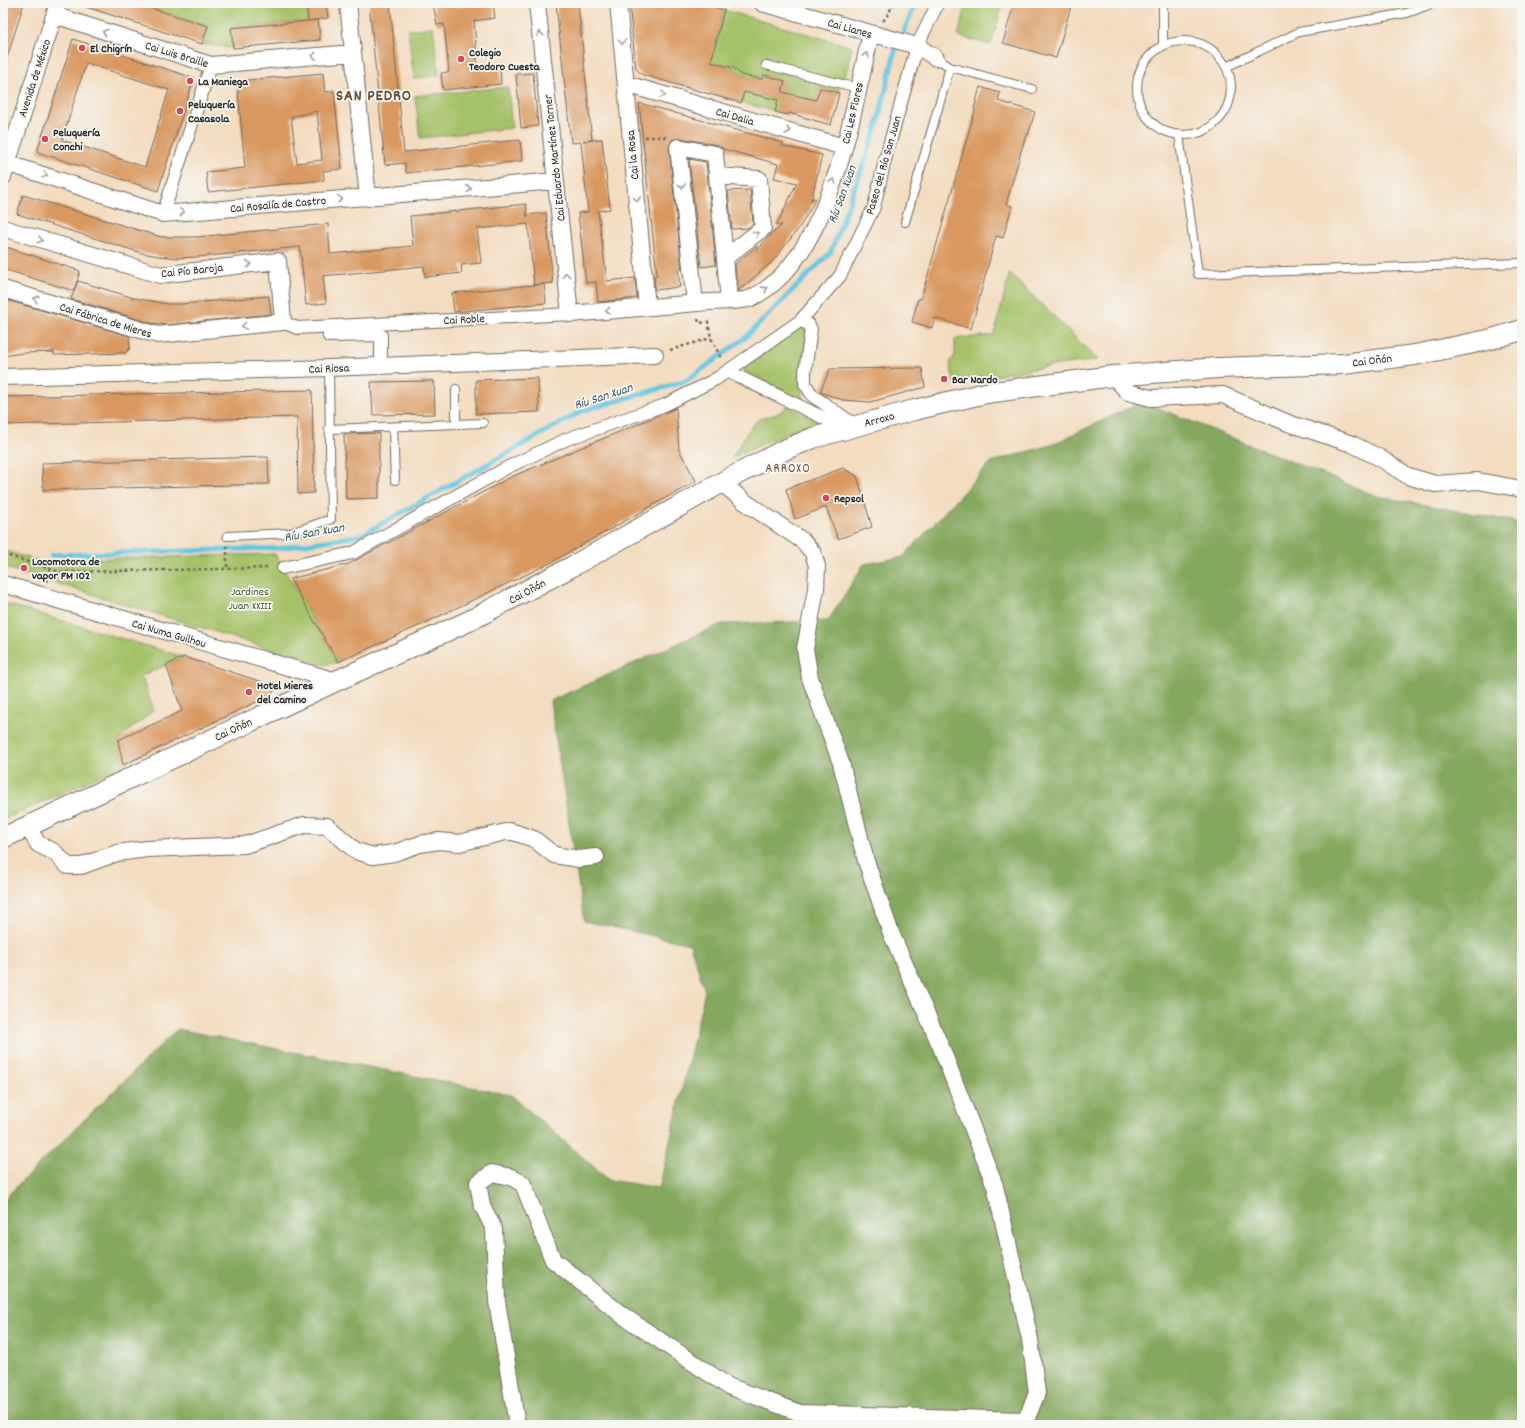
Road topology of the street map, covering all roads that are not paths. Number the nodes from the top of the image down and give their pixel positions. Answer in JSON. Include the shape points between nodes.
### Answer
{"nodes":[{"id":1,"x":348,"y":3,"type":"edge"},
{"id":2,"x":537,"y":3,"type":"edge"},
{"id":3,"x":618,"y":3,"type":"edge"},
{"id":4,"x":762,"y":3,"type":"edge"},
{"id":5,"x":938,"y":3,"type":"edge"},
{"id":6,"x":1162,"y":3,"type":"edge"},
{"id":7,"x":1434,"y":3,"type":"edge"},
{"id":8,"x":56,"y":9,"type":"edge"},
{"id":9,"x":871,"y":34,"type":"junction"},
{"id":10,"x":917,"y":46,"type":"junction"},
{"id":11,"x":1163,"y":46,"type":"junction"},
{"id":12,"x":353,"y":53,"type":"junction"},
{"id":13,"x":943,"y":63,"type":"junction"},
{"id":14,"x":211,"y":65,"type":"junction"},
{"id":15,"x":766,"y":65,"type":"dead end"},
{"id":16,"x":1226,"y":67,"type":"junction"},
{"id":17,"x":626,"y":84,"type":"junction"},
{"id":18,"x":858,"y":88,"type":"junction"},
{"id":19,"x":1032,"y":89,"type":"dead end"},
{"id":20,"x":1179,"y":136,"type":"junction"},
{"id":21,"x":844,"y":147,"type":"junction"},
{"id":22,"x":4,"y":167,"type":"edge"},
{"id":23,"x":717,"y":176,"type":"junction"},
{"id":24,"x":556,"y":181,"type":"junction"},
{"id":25,"x":368,"y":198,"type":"junction"},
{"id":26,"x":163,"y":214,"type":"junction"},
{"id":27,"x":905,"y":222,"type":"dead end"},
{"id":28,"x":3,"y":228,"type":"edge"},
{"id":29,"x":725,"y":258,"type":"junction"},
{"id":30,"x":1522,"y":263,"type":"edge"},
{"id":31,"x":3,"y":289,"type":"edge"},
{"id":32,"x":729,"y":300,"type":"junction"},
{"id":33,"x":691,"y":304,"type":"junction"},
{"id":34,"x":647,"y":307,"type":"junction"},
{"id":35,"x":570,"y":314,"type":"junction"},
{"id":36,"x":800,"y":321,"type":"junction"},
{"id":37,"x":283,"y":322,"type":"junction"},
{"id":38,"x":353,"y":325,"type":"junction"},
{"id":39,"x":1522,"y":330,"type":"edge"},
{"id":40,"x":655,"y":355,"type":"road end"},
{"id":41,"x":381,"y":366,"type":"junction"},
{"id":42,"x":328,"y":368,"type":"junction"},
{"id":43,"x":1218,"y":368,"type":"joint"},
{"id":44,"x":727,"y":371,"type":"junction"},
{"id":45,"x":1113,"y":376,"type":"junction"},
{"id":46,"x":3,"y":377,"type":"edge"},
{"id":47,"x":456,"y":388,"type":"dead end"},
{"id":48,"x":483,"y":423,"type":"dead end"},
{"id":49,"x":456,"y":424,"type":"junction"},
{"id":50,"x":393,"y":427,"type":"junction"},
{"id":51,"x":848,"y":427,"type":"junction"},
{"id":52,"x":329,"y":429,"type":"junction"},
{"id":53,"x":395,"y":480,"type":"dead end"},
{"id":54,"x":722,"y":483,"type":"junction"},
{"id":55,"x":1522,"y":489,"type":"edge"},
{"id":56,"x":227,"y":536,"type":"road end"},
{"id":57,"x":571,"y":567,"type":"joint"},
{"id":58,"x":283,"y":568,"type":"road end"},
{"id":59,"x":3,"y":584,"type":"edge"},
{"id":60,"x":336,"y":681,"type":"junction"},
{"id":61,"x":28,"y":826,"type":"junction"},
{"id":62,"x":3,"y":838,"type":"edge"},
{"id":63,"x":596,"y":857,"type":"dead end"},
{"id":64,"x":515,"y":1425,"type":"edge"}],
"edges":[{"from":1,"to":12,"type":"street"},
{"from":24,"to":2,"type":"street","name":"Cai Eduardo Martínez Torner","one_way":true},
{"from":3,"to":17,"type":"street","name":"Cai la Rosa","one_way":true},
{"from":4,"to":9,"type":"street","name":"Cai Llanes"},
{"from":5,"to":10,"type":"street","name":"Paseo del Río San Juan"},
{"from":6,"to":11,"type":"lane"},
{"from":7,"to":16,"type":"lane","via":[[1407,14],[1299,32]]},
{"from":14,"to":8,"type":"street","name":"Cai Luis Braille","one_way":true},
{"from":8,"to":22,"type":"street","name":"Avenida de México"},
{"from":9,"to":10,"type":"street","name":"Cai Llanes"},
{"from":18,"to":9,"type":"street","name":"Cai Les Flores","one_way":true},
{"from":10,"to":13,"type":"street","name":"Cai Llanes"},
{"from":10,"to":36,"type":"street","name":"Paseo del Río San Juan","via":[[874,207],[840,276]]},
{"from":11,"to":16,"type":"lane","via":[[1181,41],[1198,43],[1214,51]]},
{"from":11,"to":20,"type":"lane","via":[[1149,56],[1142,67],[1137,83],[1137,96],[1141,109],[1151,123],[1165,132]]},
{"from":12,"to":14,"type":"street","name":"Cai Luis Braille","one_way":true},
{"from":12,"to":25,"type":"street"},
{"from":13,"to":19,"type":"lane"},
{"from":13,"to":27,"type":"lane"},
{"from":14,"to":26,"type":"street"},
{"from":15,"to":18,"type":"lane"},
{"from":16,"to":20,"type":"lane","via":[[1231,84],[1230,99],[1224,113],[1214,125],[1196,134]]},
{"from":17,"to":21,"type":"street","name":"Cai Dalia","one_way":true},
{"from":17,"to":34,"type":"street","name":"Cai la Rosa","one_way":true},
{"from":18,"to":21,"type":"street","name":"Cai Les Flores"},
{"from":20,"to":30,"type":"lane","via":[[1198,274]]},
{"from":32,"to":21,"type":"street","name":"Cai Les Flores","one_way":true,"via":[[750,299],[778,281],[800,253],[824,208]]},
{"from":22,"to":26,"type":"street","name":"Cai Rosalía de Castro","one_way":true},
{"from":23,"to":29,"type":"street"},
{"from":29,"to":23,"type":"street","one_way":true,"via":[[763,228],[759,178]]},
{"from":23,"to":33,"type":"street","one_way":true,"via":[[715,154],[678,147]]},
{"from":25,"to":24,"type":"street","name":"Cai Rosalía de Castro","one_way":true},
{"from":35,"to":24,"type":"street","name":"Cai Eduardo Martínez Torner","one_way":true},
{"from":26,"to":25,"type":"street","name":"Cai Rosalía de Castro","one_way":true},
{"from":28,"to":37,"type":"street","name":"Cai Pío Baroja","one_way":true,"via":[[160,275],[278,261]]},
{"from":29,"to":32,"type":"street"},
{"from":37,"to":31,"type":"street","name":"Cai Fábrica de Mieres","one_way":true,"via":[[158,335]]},
{"from":32,"to":33,"type":"street","name":"Cai Les Flores"},
{"from":33,"to":34,"type":"street","name":"Cai Les Flores"},
{"from":34,"to":35,"type":"street","name":"Cai Roble","one_way":true},
{"from":35,"to":38,"type":"street","name":"Cai Roble"},
{"from":36,"to":44,"type":"street","name":"Paseo del Río San Juan"},
{"from":36,"to":51,"type":"street","via":[[808,324],[811,329],[804,372],[805,384],[813,396]]},
{"from":37,"to":38,"type":"street","name":"Cai Roble","via":[[297,328]]},
{"from":38,"to":41,"type":"street","via":[[354,331],[328,331],[328,336],[381,335]]},
{"from":39,"to":43,"type":"street","name":"Cai Oñón","via":[[1488,340],[1415,355],[1343,364]]},
{"from":40,"to":41,"type":"street","name":"Cai Riosa"},
{"from":41,"to":42,"type":"street","name":"Cai Riosa"},
{"from":42,"to":46,"type":"street","name":"Cai Riosa"},
{"from":42,"to":52,"type":"lane"},
{"from":43,"to":45,"type":"street","name":"Arroxo"},
{"from":44,"to":51,"type":"street","via":[[826,420]]},
{"from":44,"to":58,"type":"street","name":"Paseo del Río San Juan","via":[[665,405],[567,439],[508,467],[353,553]]},
{"from":45,"to":51,"type":"street","name":"Arroxo","via":[[986,393]]},
{"from":45,"to":55,"type":"street","via":[[1128,392],[1151,398],[1222,395],[1288,424],[1352,444],[1408,476],[1435,484],[1478,481]]},
{"from":47,"to":49,"type":"lane"},
{"from":48,"to":49,"type":"lane"},
{"from":49,"to":50,"type":"lane"},
{"from":50,"to":52,"type":"lane"},
{"from":50,"to":53,"type":"lane"},
{"from":51,"to":54,"type":"street","name":"Arroxo","via":[[784,450]]},
{"from":52,"to":56,"type":"lane","via":[[331,519],[291,533]]},
{"from":54,"to":57,"type":"street","name":"Arroxo"},
{"from":54,"to":64,"type":"street","via":[[745,502],[803,541],[813,553],[816,589],[805,649],[810,678],[841,763],[866,861],[891,933],[941,1047],[995,1186],[1030,1339],[1037,1393],[1026,1420],[800,1413],[728,1386],[622,1315],[553,1260],[523,1184],[511,1177],[492,1173],[478,1183],[482,1205],[494,1229],[497,1301]]},
{"from":57,"to":60,"type":"street","name":"Cai Oñón","via":[[469,621]]},
{"from":59,"to":60,"type":"street","name":"Cai Numa Guilhou"},
{"from":60,"to":61,"type":"street","name":"Cai Oñón"},
{"from":61,"to":62,"type":"street","name":"Cai Oñón"},
{"from":61,"to":63,"type":"street","via":[[38,844],[54,852],[68,866],[81,866],[117,853],[147,849],[245,845],[304,825],[327,826],[356,851],[373,856],[394,853],[420,844],[439,841],[459,843],[510,831],[534,839],[554,855],[579,859]]}]}
